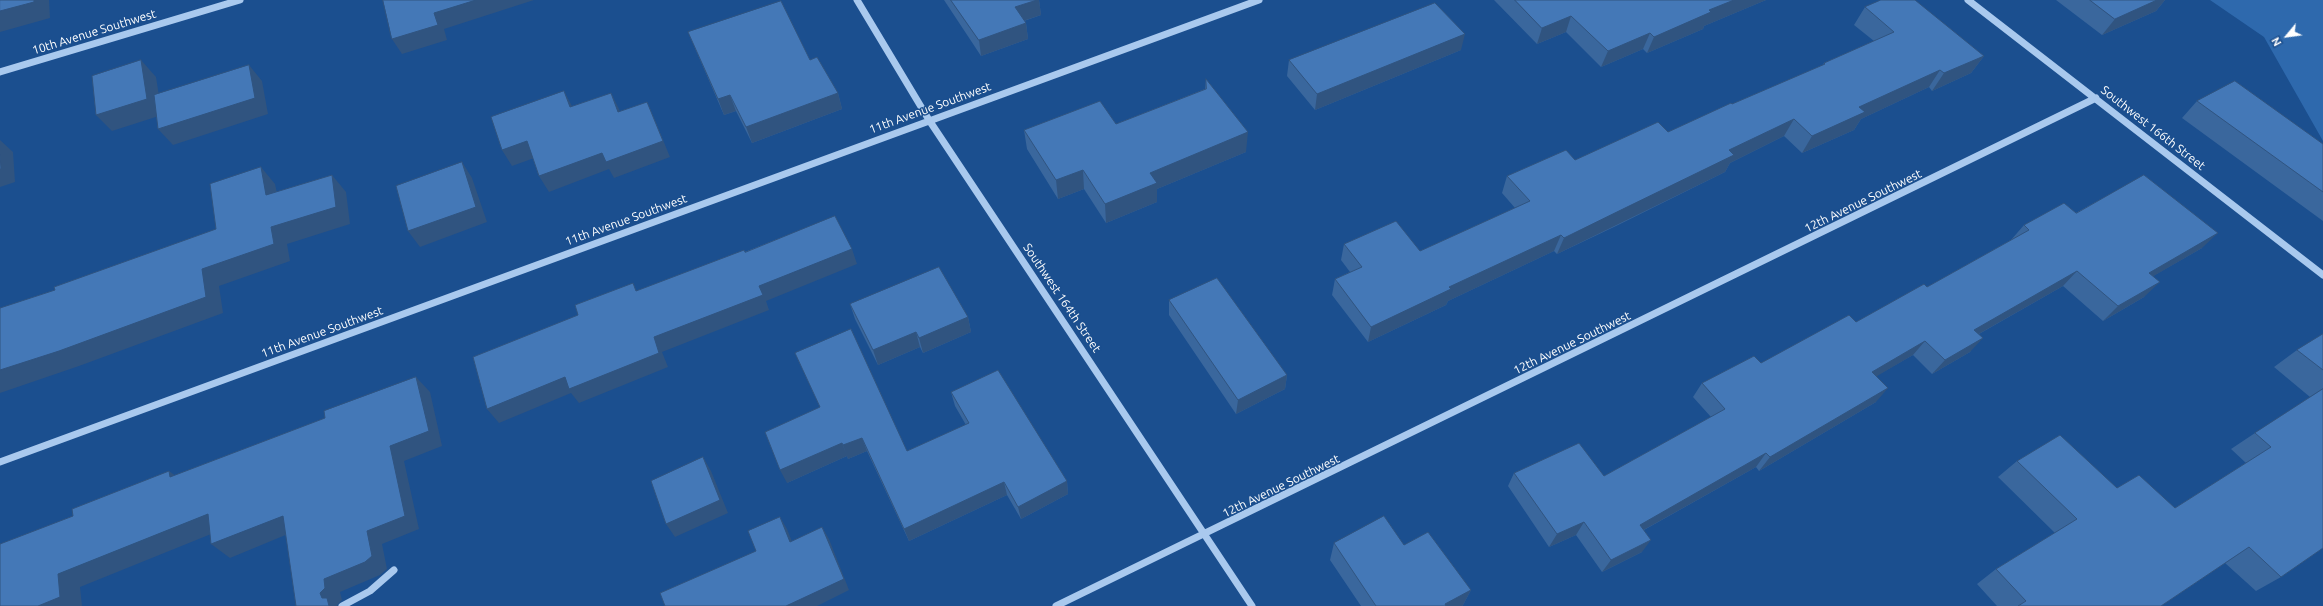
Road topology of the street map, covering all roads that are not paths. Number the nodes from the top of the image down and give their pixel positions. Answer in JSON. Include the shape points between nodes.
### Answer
{"nodes":[{"id":1,"x":240,"y":0,"type":"edge"},
{"id":2,"x":857,"y":0,"type":"edge"},
{"id":3,"x":1259,"y":0,"type":"edge"},
{"id":4,"x":1968,"y":0,"type":"edge"},
{"id":5,"x":0,"y":72,"type":"edge"},
{"id":6,"x":2096,"y":98,"type":"junction"},
{"id":7,"x":929,"y":120,"type":"junction"},
{"id":8,"x":2323,"y":275,"type":"edge"},
{"id":9,"x":0,"y":462,"type":"edge"},
{"id":10,"x":1206,"y":534,"type":"junction"},
{"id":11,"x":394,"y":570,"type":"dead end"},
{"id":12,"x":342,"y":606,"type":"edge"},
{"id":13,"x":1056,"y":606,"type":"edge"},
{"id":14,"x":1252,"y":606,"type":"edge"}],
"edges":[{"from":1,"to":5,"type":"street","name":"10th Avenue Southwest"},
{"from":2,"to":7,"type":"street","name":"Southwest 164th Street"},
{"from":3,"to":7,"type":"street","name":"11th Avenue Southwest"},
{"from":4,"to":6,"type":"street","name":"Southwest 166th Street"},
{"from":6,"to":8,"type":"street","name":"Southwest 166th Street"},
{"from":6,"to":10,"type":"street","name":"12th Avenue Southwest"},
{"from":7,"to":9,"type":"street","name":"11th Avenue Southwest"},
{"from":7,"to":10,"type":"street","name":"Southwest 164th Street"},
{"from":10,"to":13,"type":"street","name":"12th Avenue Southwest"},
{"from":10,"to":14,"type":"street","name":"Southwest 164th Street"},
{"from":11,"to":12,"type":"street","via":[[381,585],[365,596]]}]}
